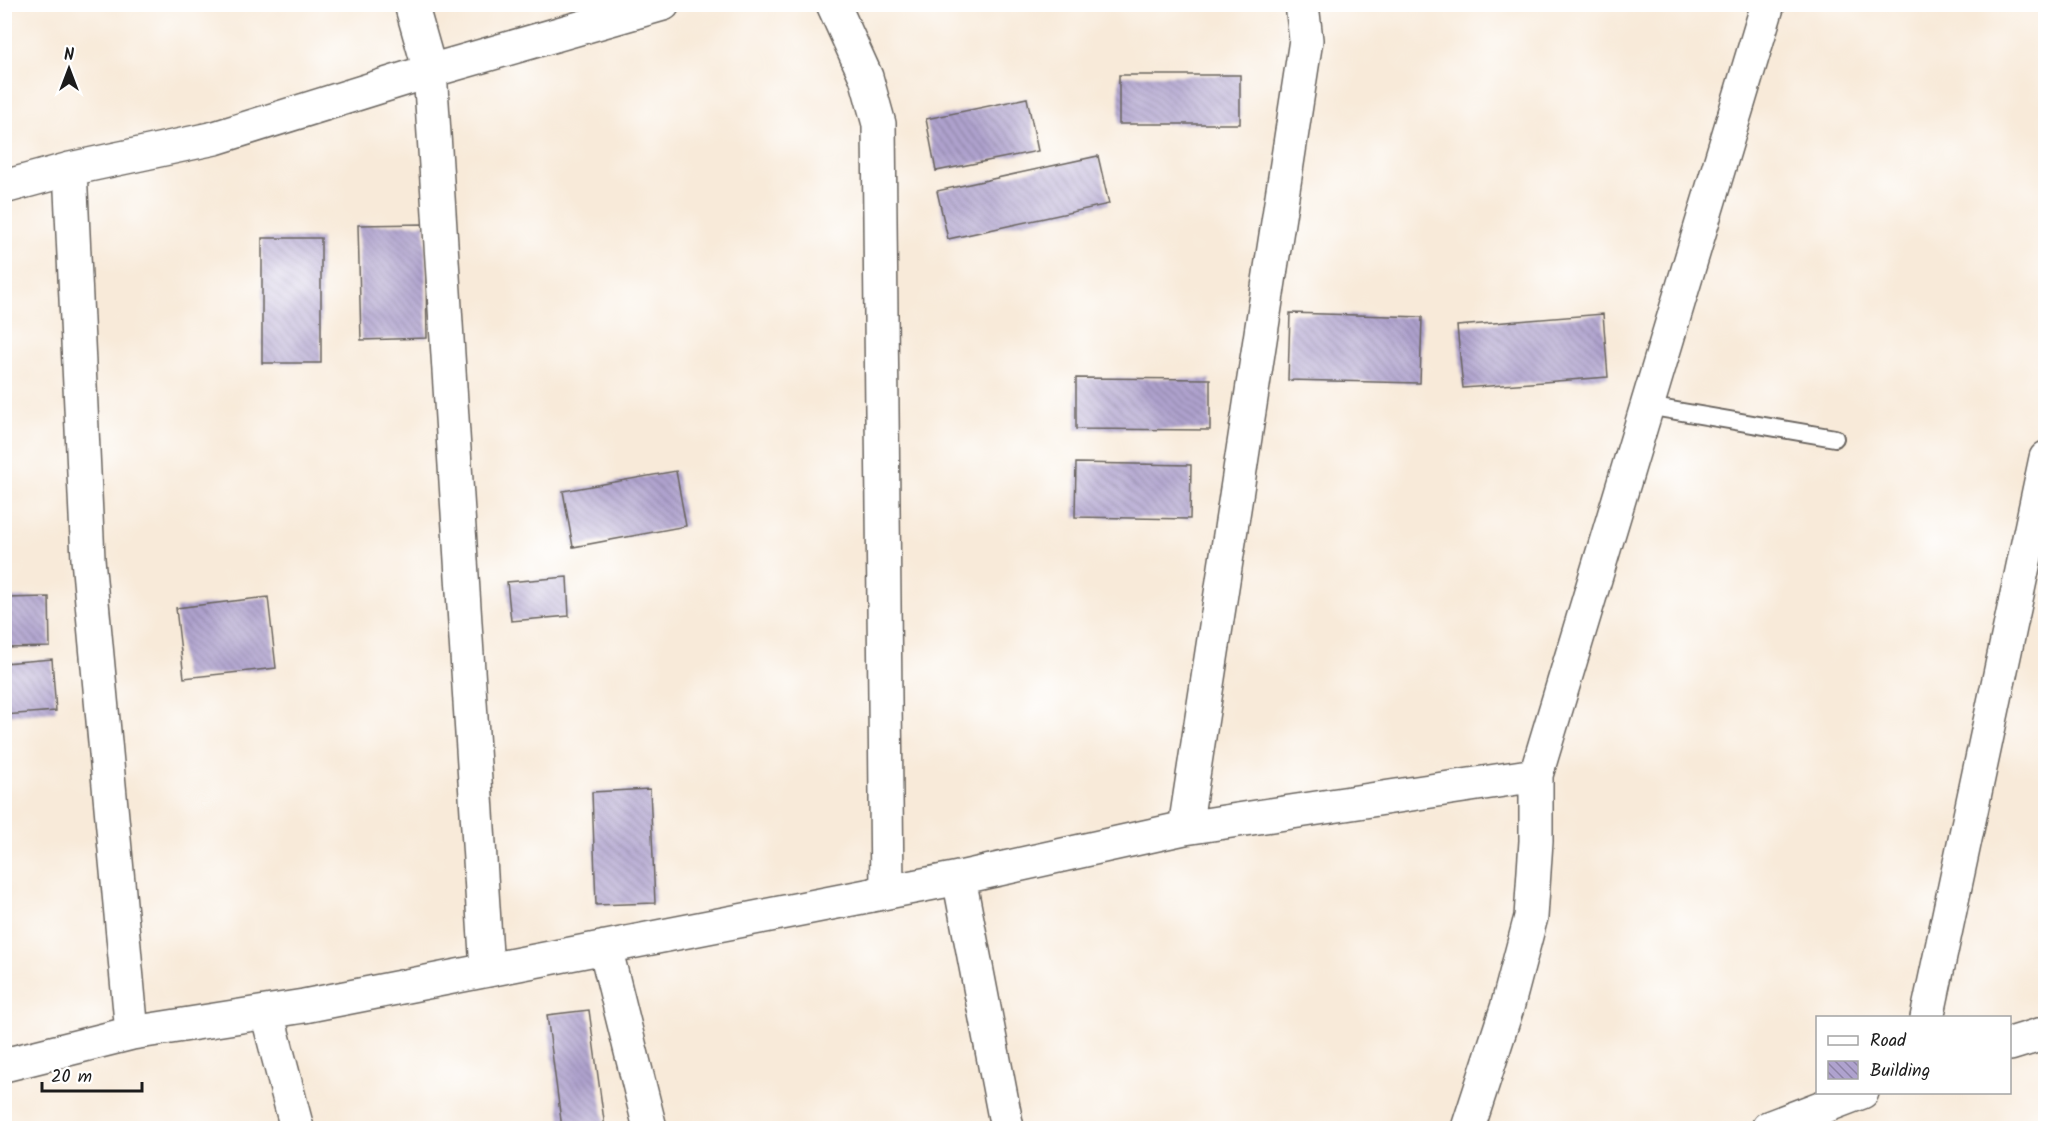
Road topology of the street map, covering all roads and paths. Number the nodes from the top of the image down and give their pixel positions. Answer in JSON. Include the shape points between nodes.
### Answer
{"nodes":[{"id":1,"x":411,"y":4,"type":"edge"},
{"id":2,"x":663,"y":4,"type":"edge"},
{"id":3,"x":833,"y":4,"type":"edge"},
{"id":4,"x":1302,"y":4,"type":"edge"},
{"id":5,"x":1767,"y":4,"type":"edge"},
{"id":6,"x":430,"y":71,"type":"junction"},
{"id":7,"x":70,"y":169,"type":"junction"},
{"id":8,"x":4,"y":187,"type":"edge"},
{"id":9,"x":1647,"y":406,"type":"junction"},
{"id":10,"x":1835,"y":438,"type":"dead end"},
{"id":11,"x":2046,"y":458,"type":"edge"},
{"id":12,"x":1536,"y":775,"type":"junction"},
{"id":13,"x":1185,"y":828,"type":"junction"},
{"id":14,"x":958,"y":878,"type":"junction"},
{"id":15,"x":887,"y":892,"type":"junction"},
{"id":16,"x":605,"y":947,"type":"junction"},
{"id":17,"x":487,"y":970,"type":"junction"},
{"id":18,"x":267,"y":1012,"type":"junction"},
{"id":19,"x":1927,"y":1016,"type":"edge"},
{"id":20,"x":132,"y":1033,"type":"junction"},
{"id":21,"x":2046,"y":1033,"type":"edge"},
{"id":22,"x":2011,"y":1044,"type":"edge"},
{"id":23,"x":4,"y":1065,"type":"edge"},
{"id":24,"x":1857,"y":1094,"type":"edge"},
{"id":25,"x":297,"y":1128,"type":"edge"},
{"id":26,"x":650,"y":1128,"type":"edge"},
{"id":27,"x":1007,"y":1128,"type":"edge"},
{"id":28,"x":1468,"y":1128,"type":"edge"},
{"id":29,"x":1768,"y":1128,"type":"edge"}],
"edges":[{"from":1,"to":6,"type":"street"},
{"from":2,"to":6,"type":"street"},
{"from":3,"to":15,"type":"street","via":[[866,78],[879,124]]},
{"from":4,"to":13,"type":"street","via":[[1306,40]]},
{"from":5,"to":9,"type":"street"},
{"from":6,"to":7,"type":"street","via":[[215,138]]},
{"from":6,"to":17,"type":"street"},
{"from":7,"to":8,"type":"street"},
{"from":7,"to":20,"type":"street","via":[[88,559]]},
{"from":9,"to":10,"type":"lane"},
{"from":9,"to":12,"type":"street"},
{"from":11,"to":19,"type":"street"},
{"from":12,"to":13,"type":"street"},
{"from":12,"to":28,"type":"street","via":[[1531,917],[1507,1008]]},
{"from":13,"to":14,"type":"street"},
{"from":14,"to":15,"type":"street"},
{"from":14,"to":27,"type":"street"},
{"from":15,"to":16,"type":"street"},
{"from":16,"to":17,"type":"street"},
{"from":16,"to":26,"type":"street"},
{"from":17,"to":18,"type":"street"},
{"from":18,"to":20,"type":"street"},
{"from":18,"to":25,"type":"street"},
{"from":20,"to":23,"type":"street"},
{"from":21,"to":22,"type":"street"},
{"from":24,"to":29,"type":"street"}]}
